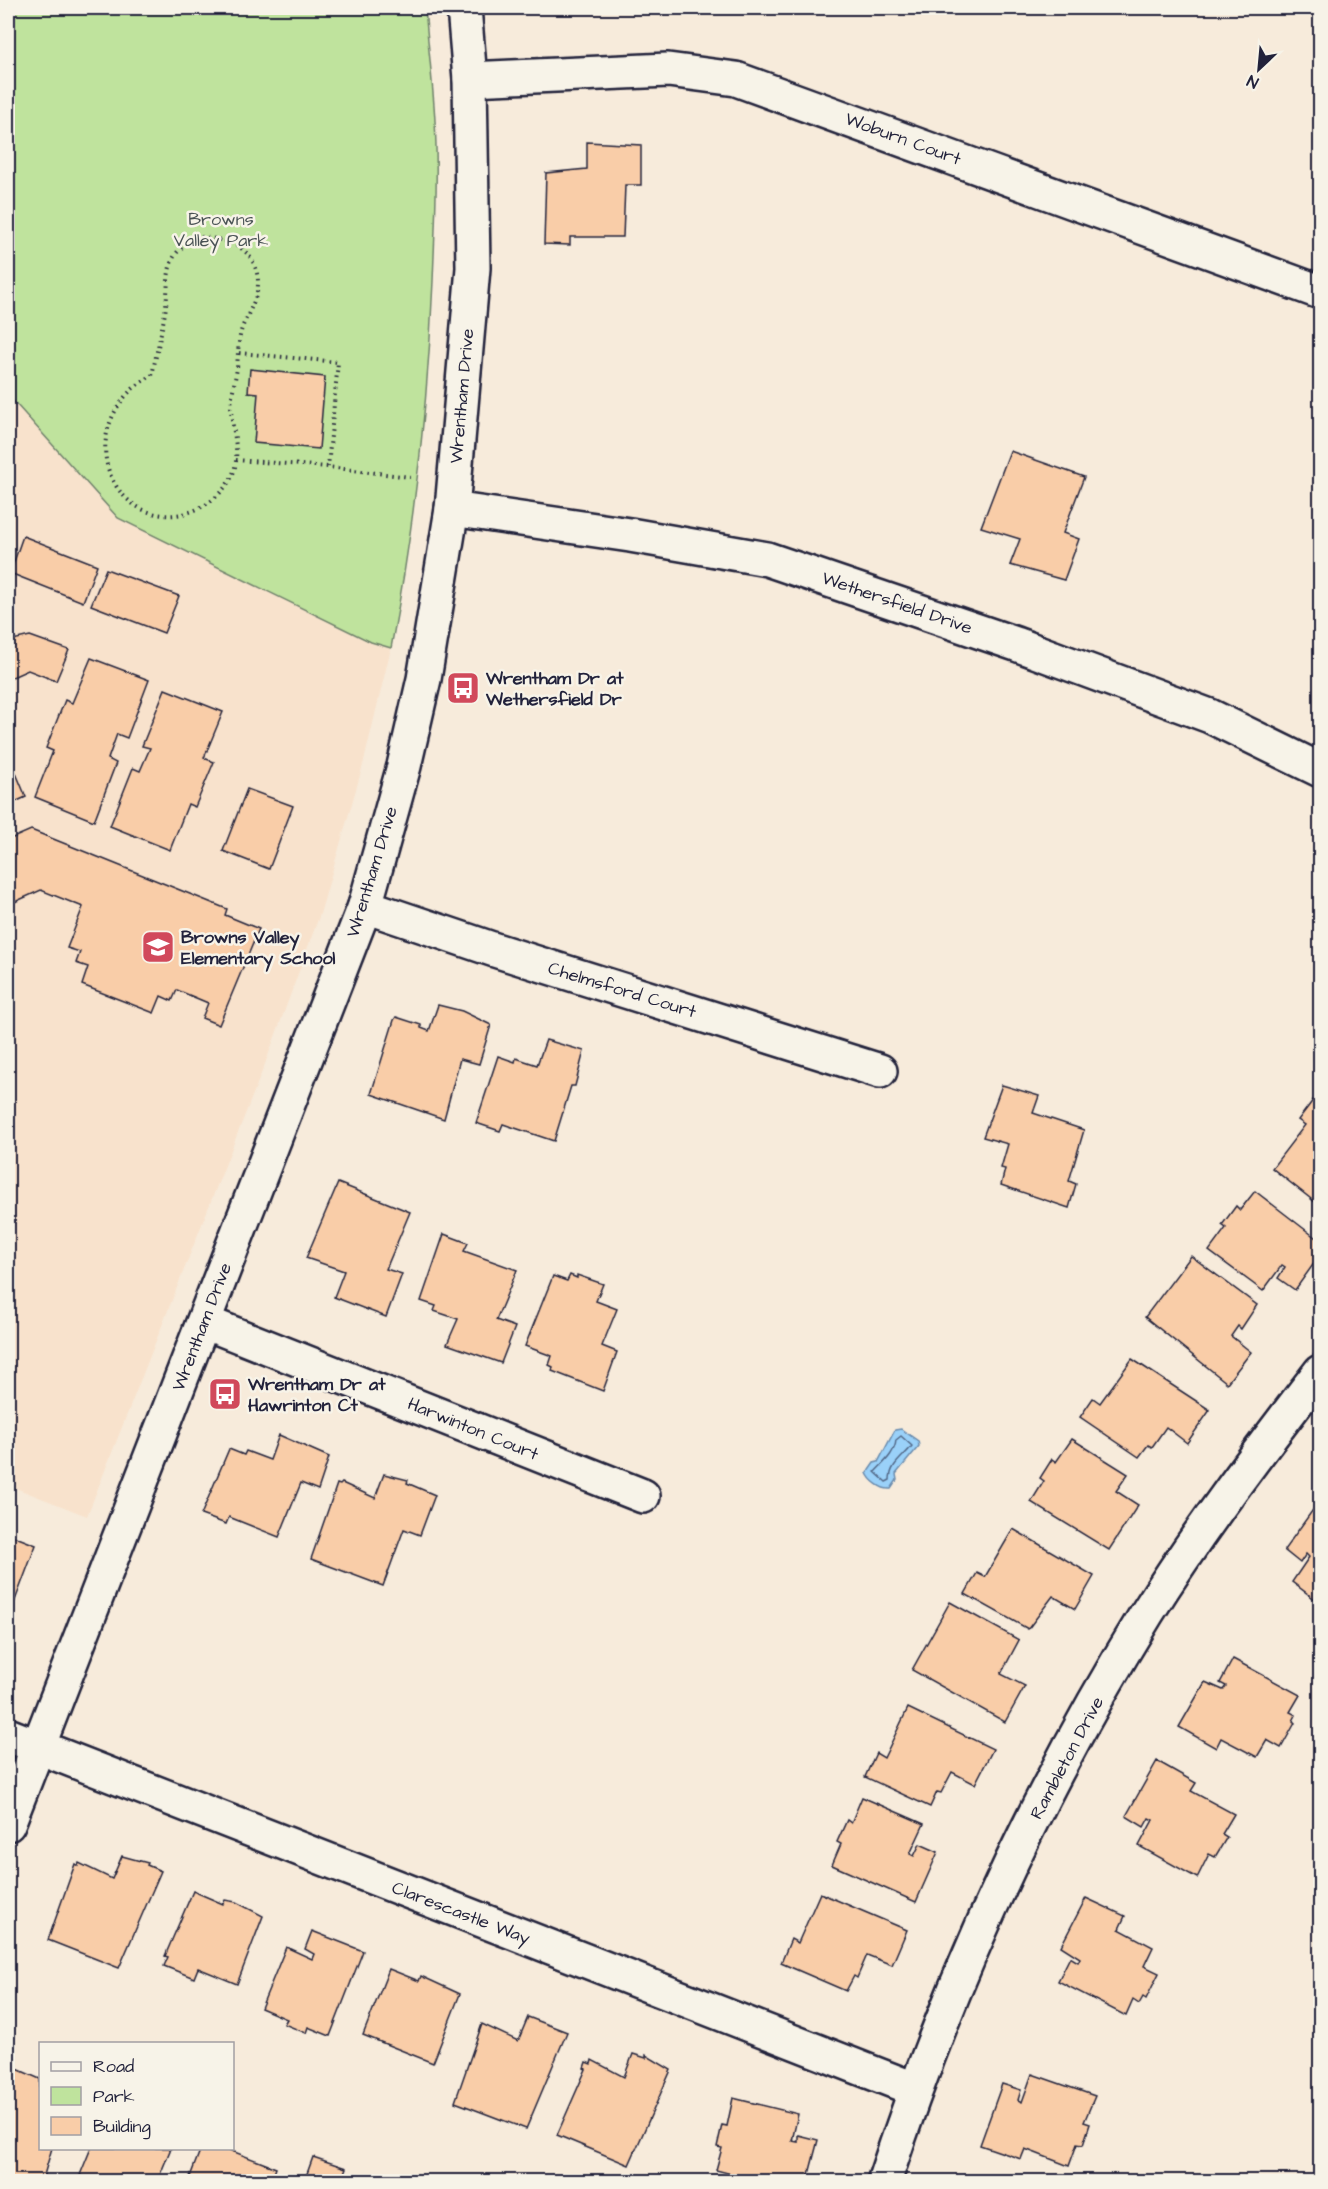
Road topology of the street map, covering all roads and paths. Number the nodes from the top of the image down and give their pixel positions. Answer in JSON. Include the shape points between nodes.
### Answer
{"nodes":[{"id":1,"x":464,"y":8,"type":"edge"},
{"id":2,"x":470,"y":79,"type":"junction"},
{"id":3,"x":1320,"y":292,"type":"edge"},
{"id":4,"x":239,"y":353,"type":"junction"},
{"id":5,"x":236,"y":460,"type":"junction"},
{"id":6,"x":328,"y":467,"type":"junction"},
{"id":7,"x":410,"y":477,"type":"dead end"},
{"id":8,"x":452,"y":509,"type":"junction"},
{"id":9,"x":1320,"y":770,"type":"edge"},
{"id":10,"x":365,"y":906,"type":"junction"},
{"id":11,"x":880,"y":1071,"type":"dead end"},
{"id":12,"x":204,"y":1322,"type":"junction"},
{"id":13,"x":1320,"y":1372,"type":"edge"},
{"id":14,"x":643,"y":1496,"type":"dead end"},
{"id":15,"x":8,"y":1735,"type":"edge"},
{"id":16,"x":38,"y":1747,"type":"junction"},
{"id":17,"x":8,"y":1824,"type":"edge"},
{"id":18,"x":914,"y":2089,"type":"junction"},
{"id":19,"x":884,"y":2181,"type":"edge"}],
"edges":[{"from":1,"to":2,"type":"street","name":"Wrentham Drive"},
{"from":2,"to":3,"type":"street","name":"Woburn Court","via":[[668,70],[736,78]]},
{"from":2,"to":8,"type":"street","name":"Wrentham Drive","via":[[473,268]]},
{"from":4,"to":5,"type":"path","via":[[231,409]]},
{"from":4,"to":5,"type":"path","via":[[241,330],[258,297],[254,262],[241,247],[223,239],[201,237],[185,243],[167,271],[165,309],[152,376],[140,382],[112,416],[104,451],[112,480],[123,495],[165,516],[200,510],[218,496],[231,478]]},
{"from":4,"to":6,"type":"path","via":[[338,363]]},
{"from":5,"to":6,"type":"path"},
{"from":6,"to":7,"type":"path"},
{"from":8,"to":9,"type":"street","name":"Wethersfield Drive","via":[[767,559],[1016,644],[1210,716]]},
{"from":8,"to":10,"type":"street","name":"Wrentham Drive","via":[[424,679]]},
{"from":10,"to":11,"type":"street","name":"Chelmsford Court","via":[[495,951]]},
{"from":10,"to":12,"type":"street","name":"Wrentham Drive"},
{"from":12,"to":14,"type":"street","name":"Harwinton Court"},
{"from":12,"to":16,"type":"street","name":"Wrentham Drive"},
{"from":13,"to":18,"type":"street","name":"Rambleton Drive","via":[[1260,1450],[1147,1613],[1081,1729],[1002,1879]]},
{"from":15,"to":16,"type":"street","name":"Clarescastle Way"},
{"from":16,"to":17,"type":"street","name":"Wrentham Drive"},
{"from":16,"to":18,"type":"street","name":"Clarescastle Way"},
{"from":18,"to":19,"type":"street","name":"Rambleton Drive"}]}
